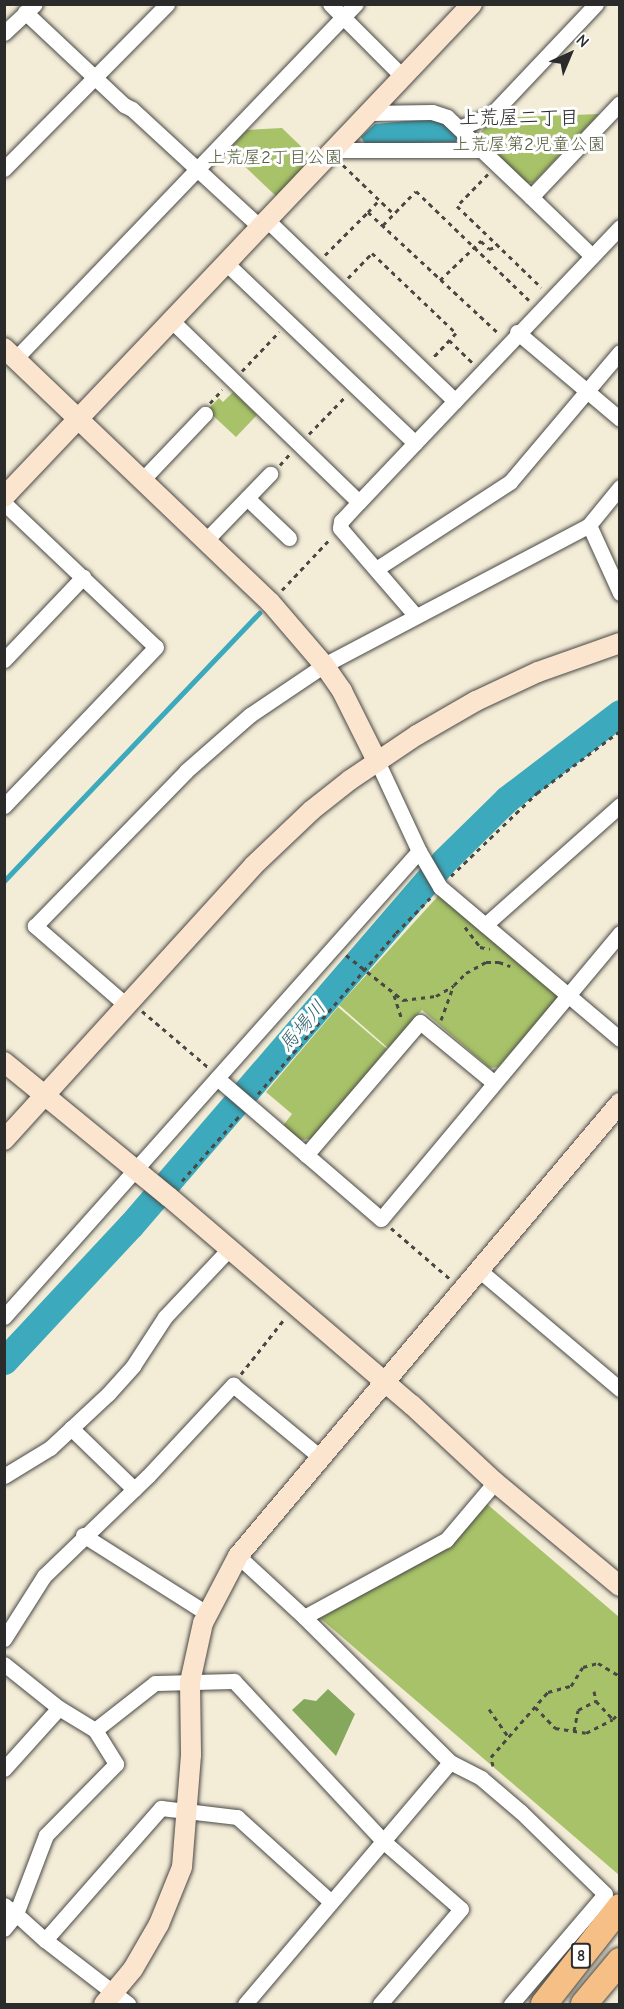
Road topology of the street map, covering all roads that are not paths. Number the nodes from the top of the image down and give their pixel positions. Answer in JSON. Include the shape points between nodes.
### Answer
{"nodes":[{"id":1,"x":167,"y":4,"type":"edge"},
{"id":2,"x":330,"y":4,"type":"edge"},
{"id":3,"x":356,"y":4,"type":"edge"},
{"id":4,"x":472,"y":4,"type":"edge"},
{"id":5,"x":596,"y":4,"type":"edge"},
{"id":6,"x":30,"y":8,"type":"edge"},
{"id":7,"x":344,"y":18,"type":"junction"},
{"id":8,"x":4,"y":33,"type":"edge"},
{"id":9,"x":93,"y":76,"type":"junction"},
{"id":10,"x":403,"y":77,"type":"junction"},
{"id":11,"x":620,"y":103,"type":"edge"},
{"id":12,"x":368,"y":114,"type":"junction"},
{"id":13,"x":459,"y":129,"type":"junction"},
{"id":14,"x":482,"y":150,"type":"junction"},
{"id":15,"x":336,"y":156,"type":"junction"},
{"id":16,"x":4,"y":169,"type":"edge"},
{"id":17,"x":197,"y":169,"type":"junction"},
{"id":18,"x":531,"y":197,"type":"junction"},
{"id":19,"x":263,"y":224,"type":"junction"},
{"id":20,"x":620,"y":226,"type":"edge"},
{"id":21,"x":592,"y":256,"type":"junction"},
{"id":22,"x":226,"y":263,"type":"junction"},
{"id":23,"x":172,"y":321,"type":"junction"},
{"id":24,"x":511,"y":329,"type":"junction"},
{"id":25,"x":620,"y":352,"type":"edge"},
{"id":26,"x":10,"y":353,"type":"edge"},
{"id":27,"x":586,"y":392,"type":"junction"},
{"id":28,"x":455,"y":401,"type":"junction"},
{"id":29,"x":205,"y":414,"type":"road end"},
{"id":30,"x":79,"y":419,"type":"junction"},
{"id":31,"x":620,"y":419,"type":"edge"},
{"id":32,"x":415,"y":443,"type":"junction"},
{"id":33,"x":270,"y":474,"type":"road end"},
{"id":34,"x":143,"y":479,"type":"junction"},
{"id":35,"x":620,"y":487,"type":"edge"},
{"id":36,"x":4,"y":497,"type":"edge"},
{"id":37,"x":247,"y":498,"type":"junction"},
{"id":38,"x":359,"y":502,"type":"junction"},
{"id":39,"x":4,"y":503,"type":"edge"},
{"id":40,"x":589,"y":525,"type":"junction"},
{"id":41,"x":288,"y":538,"type":"dead end"},
{"id":42,"x":207,"y":539,"type":"junction"},
{"id":43,"x":376,"y":568,"type":"junction"},
{"id":44,"x":83,"y":577,"type":"junction"},
{"id":45,"x":620,"y":593,"type":"edge"},
{"id":46,"x":416,"y":616,"type":"junction"},
{"id":47,"x":620,"y":643,"type":"edge"},
{"id":48,"x":4,"y":660,"type":"edge"},
{"id":49,"x":324,"y":665,"type":"junction"},
{"id":50,"x":377,"y":761,"type":"junction"},
{"id":51,"x":4,"y":806,"type":"edge"},
{"id":52,"x":620,"y":806,"type":"edge"},
{"id":53,"x":419,"y":851,"type":"junction"},
{"id":54,"x":485,"y":925,"type":"junction"},
{"id":55,"x":620,"y":933,"type":"edge"},
{"id":56,"x":567,"y":995,"type":"junction"},
{"id":57,"x":133,"y":1007,"type":"junction"},
{"id":58,"x":620,"y":1039,"type":"edge"},
{"id":59,"x":4,"y":1062,"type":"edge"},
{"id":60,"x":221,"y":1080,"type":"junction"},
{"id":61,"x":493,"y":1082,"type":"junction"},
{"id":62,"x":45,"y":1097,"type":"junction"},
{"id":63,"x":620,"y":1103,"type":"edge"},
{"id":64,"x":4,"y":1140,"type":"edge"},
{"id":65,"x":306,"y":1155,"type":"junction"},
{"id":66,"x":137,"y":1171,"type":"junction"},
{"id":67,"x":229,"y":1249,"type":"junction"},
{"id":68,"x":479,"y":1270,"type":"junction"},
{"id":69,"x":4,"y":1317,"type":"edge"},
{"id":70,"x":384,"y":1381,"type":"junction"},
{"id":71,"x":620,"y":1389,"type":"edge"},
{"id":72,"x":71,"y":1428,"type":"junction"},
{"id":73,"x":320,"y":1457,"type":"junction"},
{"id":74,"x":4,"y":1476,"type":"edge"},
{"id":75,"x":495,"y":1482,"type":"junction"},
{"id":76,"x":134,"y":1489,"type":"junction"},
{"id":77,"x":83,"y":1536,"type":"junction"},
{"id":78,"x":238,"y":1556,"type":"junction"},
{"id":79,"x":620,"y":1586,"type":"edge"},
{"id":80,"x":208,"y":1614,"type":"junction"},
{"id":81,"x":304,"y":1617,"type":"junction"},
{"id":82,"x":4,"y":1639,"type":"edge"},
{"id":83,"x":4,"y":1664,"type":"edge"},
{"id":84,"x":190,"y":1682,"type":"junction"},
{"id":85,"x":59,"y":1708,"type":"junction"},
{"id":86,"x":95,"y":1730,"type":"junction"},
{"id":87,"x":450,"y":1762,"type":"junction"},
{"id":88,"x":4,"y":1768,"type":"edge"},
{"id":89,"x":188,"y":1809,"type":"junction"},
{"id":90,"x":383,"y":1840,"type":"junction"},
{"id":91,"x":330,"y":1901,"type":"junction"},
{"id":92,"x":620,"y":1907,"type":"edge"},
{"id":93,"x":10,"y":1909,"type":"edge"},
{"id":94,"x":4,"y":1929,"type":"edge"},
{"id":95,"x":45,"y":1940,"type":"junction"},
{"id":96,"x":620,"y":1961,"type":"edge"},
{"id":97,"x":115,"y":2000,"type":"edge"},
{"id":98,"x":245,"y":2004,"type":"edge"},
{"id":99,"x":380,"y":2004,"type":"edge"},
{"id":100,"x":511,"y":2004,"type":"edge"},
{"id":101,"x":544,"y":2004,"type":"edge"},
{"id":102,"x":584,"y":2004,"type":"edge"}],
"edges":[{"from":1,"to":9,"type":"street"},
{"from":2,"to":7,"type":"street"},
{"from":3,"to":7,"type":"street"},
{"from":4,"to":10,"type":"street"},
{"from":5,"to":13,"type":"street","via":[[491,115]]},
{"from":6,"to":8,"type":"street"},
{"from":6,"to":9,"type":"street"},
{"from":7,"to":10,"type":"street"},
{"from":7,"to":17,"type":"street"},
{"from":9,"to":16,"type":"street"},
{"from":9,"to":17,"type":"street"},
{"from":10,"to":12,"type":"street"},
{"from":11,"to":18,"type":"street"},
{"from":12,"to":13,"type":"street","via":[[432,112],[447,117]]},
{"from":12,"to":15,"type":"street"},
{"from":13,"to":14,"type":"street"},
{"from":14,"to":15,"type":"street"},
{"from":14,"to":18,"type":"street"},
{"from":15,"to":19,"type":"street"},
{"from":17,"to":19,"type":"street"},
{"from":17,"to":26,"type":"street"},
{"from":18,"to":21,"type":"street"},
{"from":19,"to":22,"type":"street"},
{"from":19,"to":28,"type":"street"},
{"from":20,"to":21,"type":"street"},
{"from":21,"to":24,"type":"street"},
{"from":22,"to":23,"type":"street"},
{"from":22,"to":32,"type":"street"},
{"from":23,"to":30,"type":"street"},
{"from":23,"to":38,"type":"street"},
{"from":24,"to":27,"type":"street"},
{"from":24,"to":28,"type":"street"},
{"from":25,"to":27,"type":"street"},
{"from":26,"to":30,"type":"street"},
{"from":27,"to":31,"type":"street"},
{"from":27,"to":43,"type":"street","via":[[510,482]]},
{"from":28,"to":32,"type":"street"},
{"from":29,"to":34,"type":"street"},
{"from":30,"to":34,"type":"street"},
{"from":30,"to":36,"type":"street"},
{"from":32,"to":38,"type":"street"},
{"from":33,"to":37,"type":"street"},
{"from":34,"to":42,"type":"street"},
{"from":35,"to":40,"type":"street"},
{"from":37,"to":41,"type":"street"},
{"from":37,"to":42,"type":"street"},
{"from":38,"to":43,"type":"street","via":[[341,521],[340,528]]},
{"from":39,"to":44,"type":"street"},
{"from":40,"to":45,"type":"street"},
{"from":40,"to":46,"type":"street"},
{"from":42,"to":49,"type":"street","via":[[270,602]]},
{"from":43,"to":46,"type":"street"},
{"from":44,"to":48,"type":"street"},
{"from":44,"to":51,"type":"street","via":[[156,647]]},
{"from":46,"to":49,"type":"street"},
{"from":47,"to":50,"type":"street","via":[[538,672],[476,701]]},
{"from":49,"to":50,"type":"street","via":[[358,719]]},
{"from":49,"to":57,"type":"street","via":[[250,715],[186,771],[35,926]]},
{"from":50,"to":53,"type":"street"},
{"from":50,"to":57,"type":"street","via":[[312,810],[253,866]]},
{"from":52,"to":54,"type":"street"},
{"from":53,"to":54,"type":"street","via":[[438,885]]},
{"from":53,"to":60,"type":"street"},
{"from":54,"to":56,"type":"street"},
{"from":55,"to":56,"type":"street"},
{"from":56,"to":58,"type":"street"},
{"from":56,"to":61,"type":"street"},
{"from":57,"to":62,"type":"street"},
{"from":59,"to":62,"type":"street"},
{"from":60,"to":65,"type":"street"},
{"from":60,"to":66,"type":"street"},
{"from":61,"to":65,"type":"street","via":[[420,1022]]},
{"from":61,"to":65,"type":"street","via":[[381,1220]]},
{"from":62,"to":64,"type":"street"},
{"from":62,"to":66,"type":"street"},
{"from":63,"to":68,"type":"street"},
{"from":66,"to":67,"type":"street"},
{"from":66,"to":69,"type":"street"},
{"from":67,"to":70,"type":"street"},
{"from":67,"to":72,"type":"street","via":[[165,1317],[133,1366]]},
{"from":68,"to":70,"type":"street"},
{"from":68,"to":71,"type":"street"},
{"from":70,"to":73,"type":"street"},
{"from":70,"to":75,"type":"street"},
{"from":72,"to":74,"type":"street","via":[[50,1448]]},
{"from":72,"to":76,"type":"street"},
{"from":73,"to":76,"type":"street","via":[[233,1385]]},
{"from":73,"to":78,"type":"street"},
{"from":75,"to":79,"type":"street"},
{"from":75,"to":81,"type":"street","via":[[446,1540]]},
{"from":76,"to":77,"type":"street"},
{"from":77,"to":80,"type":"street"},
{"from":77,"to":82,"type":"street","via":[[44,1576]]},
{"from":78,"to":80,"type":"street"},
{"from":78,"to":81,"type":"street"},
{"from":80,"to":84,"type":"street"},
{"from":81,"to":87,"type":"street"},
{"from":83,"to":85,"type":"street"},
{"from":84,"to":86,"type":"street","via":[[155,1683]]},
{"from":84,"to":89,"type":"street"},
{"from":84,"to":90,"type":"street","via":[[234,1681]]},
{"from":85,"to":86,"type":"street"},
{"from":85,"to":88,"type":"street"},
{"from":86,"to":93,"type":"street","via":[[117,1764],[46,1835]]},
{"from":87,"to":90,"type":"street"},
{"from":87,"to":100,"type":"street","via":[[481,1778],[521,1812],[604,1894]]},
{"from":89,"to":91,"type":"street","via":[[237,1817]]},
{"from":89,"to":95,"type":"street","via":[[161,1808]]},
{"from":89,"to":97,"type":"street","via":[[182,1867],[159,1924]]},
{"from":90,"to":91,"type":"street"},
{"from":90,"to":99,"type":"street","via":[[460,1909]]},
{"from":91,"to":98,"type":"street"},
{"from":92,"to":101,"type":"highway","number":"8"},
{"from":93,"to":94,"type":"street"},
{"from":93,"to":95,"type":"street"},
{"from":95,"to":97,"type":"street"},
{"from":96,"to":102,"type":"highway","number":"8"}]}
